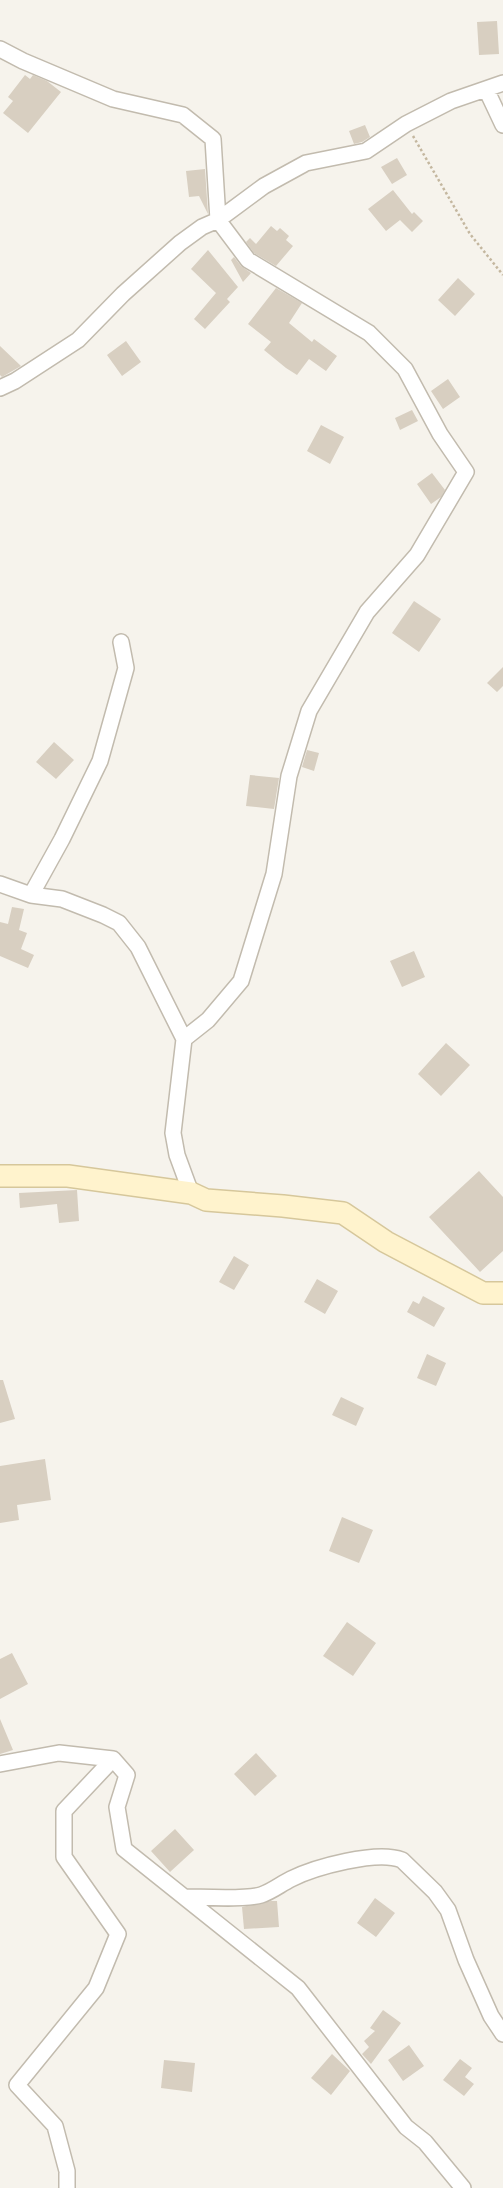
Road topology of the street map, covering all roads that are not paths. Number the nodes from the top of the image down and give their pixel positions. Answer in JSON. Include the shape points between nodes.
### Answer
{"nodes":[{"id":1,"x":0,"y":49,"type":"edge"},
{"id":2,"x":503,"y":83,"type":"edge"},
{"id":3,"x":486,"y":89,"type":"junction"},
{"id":4,"x":503,"y":125,"type":"edge"},
{"id":5,"x":218,"y":220,"type":"junction"},
{"id":6,"x":0,"y":388,"type":"edge"},
{"id":7,"x":121,"y":642,"type":"dead end"},
{"id":8,"x":0,"y":884,"type":"edge"},
{"id":9,"x":31,"y":895,"type":"junction"},
{"id":10,"x":184,"y":1039,"type":"junction"},
{"id":11,"x":0,"y":1176,"type":"edge"},
{"id":12,"x":191,"y":1193,"type":"junction"},
{"id":13,"x":503,"y":1294,"type":"edge"},
{"id":14,"x":113,"y":1759,"type":"junction"},
{"id":15,"x":0,"y":1764,"type":"edge"},
{"id":16,"x":184,"y":1897,"type":"junction"},
{"id":17,"x":503,"y":2034,"type":"edge"},
{"id":18,"x":67,"y":2188,"type":"edge"},
{"id":19,"x":463,"y":2188,"type":"edge"}],
"edges":[{"from":1,"to":5,"type":"street","via":[[113,99],[183,115],[213,139]]},
{"from":2,"to":3,"type":"street"},
{"from":3,"to":4,"type":"street"},
{"from":3,"to":5,"type":"street","via":[[452,101],[406,124],[366,151],[306,163],[264,186]]},
{"from":5,"to":6,"type":"street","via":[[180,243],[122,294],[78,340]]},
{"from":5,"to":10,"type":"street","via":[[248,260],[369,333],[405,369],[440,434],[466,472],[417,555],[367,612],[309,711],[289,776],[274,874],[241,981],[208,1020]]},
{"from":7,"to":9,"type":"street","via":[[126,668],[100,761]]},
{"from":8,"to":9,"type":"street"},
{"from":9,"to":10,"type":"street","via":[[62,899],[119,923],[138,946]]},
{"from":10,"to":12,"type":"street","via":[[173,1133]]},
{"from":11,"to":12,"type":"street","via":[[68,1176]]},
{"from":12,"to":13,"type":"street","via":[[206,1200],[343,1213],[386,1242],[483,1293]]},
{"from":14,"to":15,"type":"street","via":[[59,1754]]},
{"from":14,"to":16,"type":"street","via":[[127,1775],[117,1807],[124,1849]]},
{"from":14,"to":18,"type":"street","via":[[64,1811],[64,1857],[118,1934],[96,1988],[17,2084],[55,2126],[67,2171]]},
{"from":16,"to":17,"type":"street","via":[[260,1895],[292,1879],[348,1860],[382,1857],[402,1860],[426,1882],[448,1910],[480,1992]]},
{"from":16,"to":19,"type":"street","via":[[298,1988],[406,2127],[425,2142]]}]}
